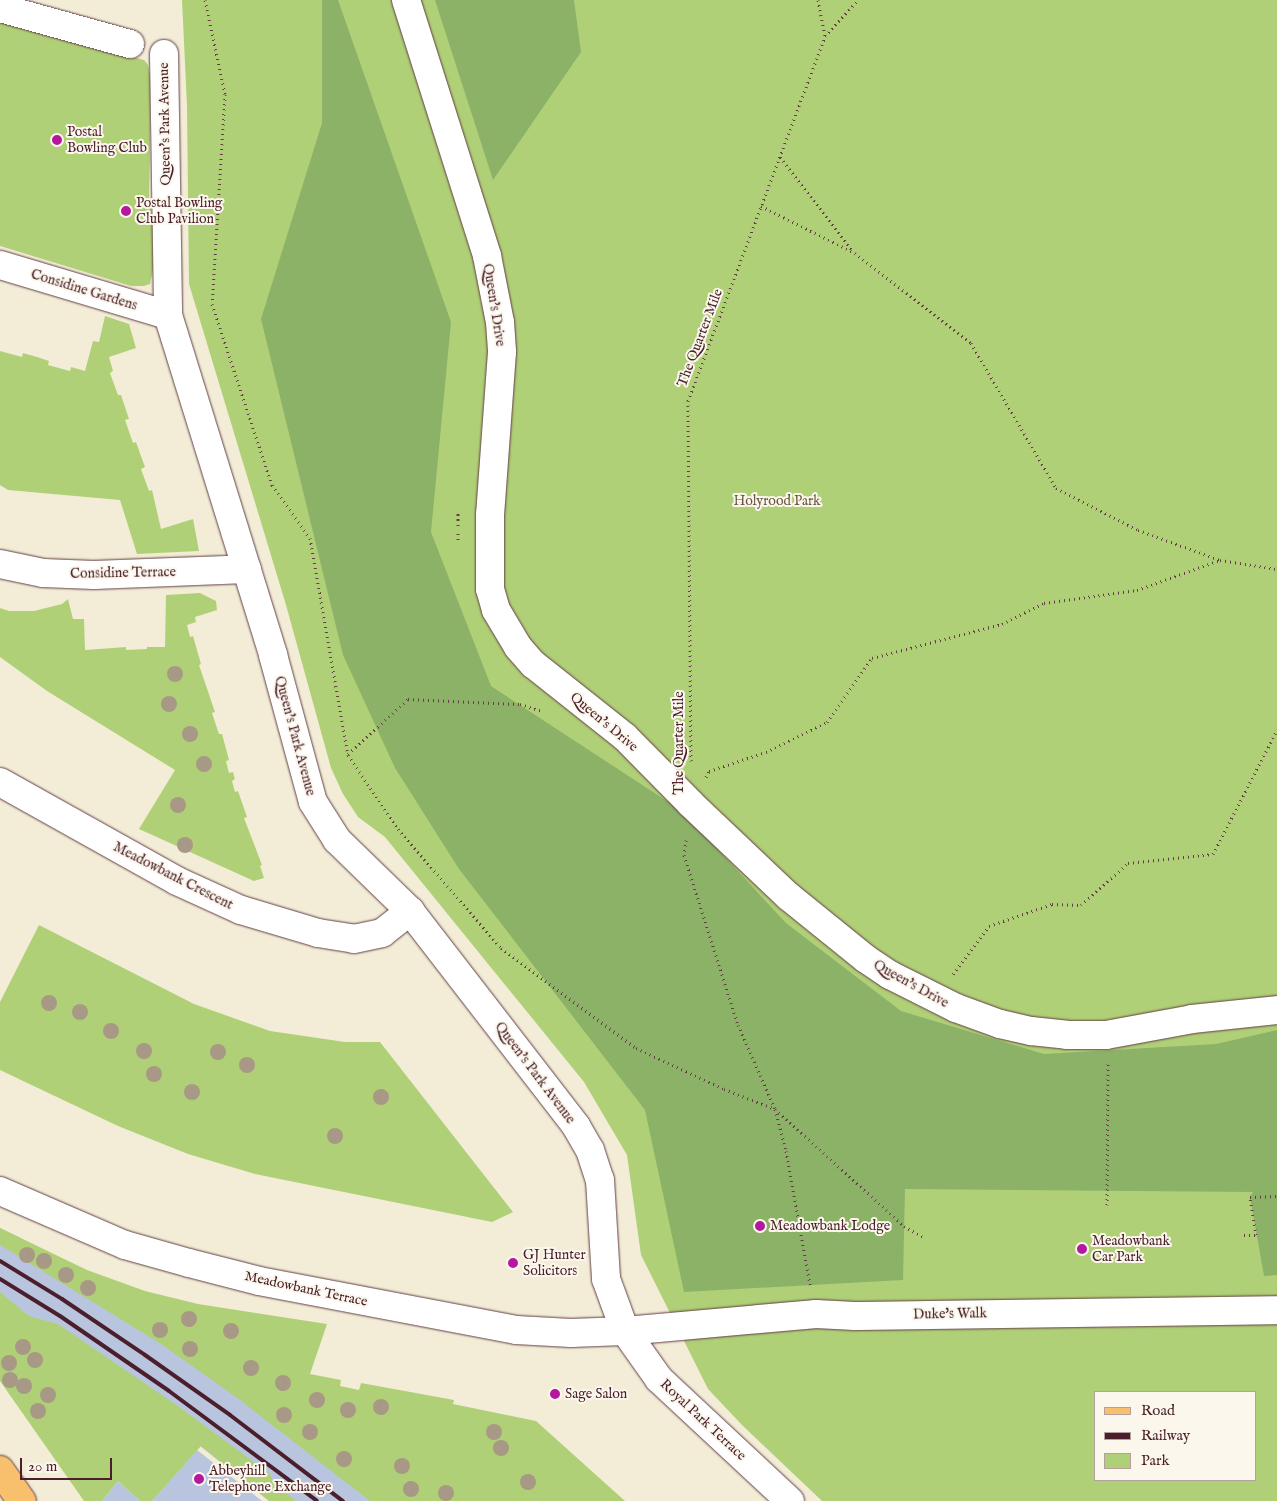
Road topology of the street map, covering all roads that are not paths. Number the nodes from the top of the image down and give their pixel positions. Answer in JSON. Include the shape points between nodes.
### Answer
{"nodes":[{"id":1,"x":406,"y":0,"type":"edge"},
{"id":2,"x":0,"y":8,"type":"edge"},
{"id":3,"x":130,"y":44,"type":"dead end"},
{"id":4,"x":164,"y":54,"type":"dead end"},
{"id":5,"x":0,"y":265,"type":"edge"},
{"id":6,"x":168,"y":315,"type":"junction"},
{"id":7,"x":0,"y":564,"type":"edge"},
{"id":8,"x":246,"y":569,"type":"junction"},
{"id":9,"x":0,"y":782,"type":"edge"},
{"id":10,"x":410,"y":911,"type":"junction"},
{"id":11,"x":1277,"y":1010,"type":"edge"},
{"id":12,"x":0,"y":1191,"type":"edge"},
{"id":13,"x":1277,"y":1310,"type":"edge"},
{"id":14,"x":625,"y":1330,"type":"junction"},
{"id":15,"x":0,"y":1470,"type":"edge"},
{"id":16,"x":22,"y":1501,"type":"edge"},
{"id":17,"x":790,"y":1501,"type":"edge"}],
"edges":[{"from":1,"to":11,"type":"street","name":"Queen's Drive","via":[[487,256],[500,322],[502,352],[490,515],[490,589],[496,610],[518,647],[533,664],[625,737],[788,896],[866,959],[937,999],[1000,1024],[1067,1036],[1106,1034],[1192,1019]]},
{"from":2,"to":3,"type":"street"},
{"from":4,"to":6,"type":"street","name":"Queen's Park Avenue"},
{"from":5,"to":6,"type":"street","name":"Considine Gardens"},
{"from":6,"to":8,"type":"street","name":"Queen's Park Avenue"},
{"from":7,"to":8,"type":"street","name":"Considine Terrace","via":[[43,573],[94,575]]},
{"from":8,"to":10,"type":"street","name":"Queen's Park Avenue","via":[[313,802],[337,840]]},
{"from":9,"to":10,"type":"street","name":"Meadowbank Crescent","via":[[177,881],[241,910],[318,933],[354,939],[382,933]]},
{"from":10,"to":14,"type":"street","name":"Queen's Park Avenue","via":[[576,1126],[590,1150],[600,1180],[606,1279]]},
{"from":12,"to":14,"type":"street","name":"Meadowbank Terrace","via":[[125,1245],[259,1281],[516,1330],[571,1333]]},
{"from":13,"to":14,"type":"street","name":"Duke's Walk","via":[[816,1314]]},
{"from":14,"to":17,"type":"street","name":"Royal Park Terrace","via":[[659,1379]]},
{"from":15,"to":16,"type":"main road"}]}
